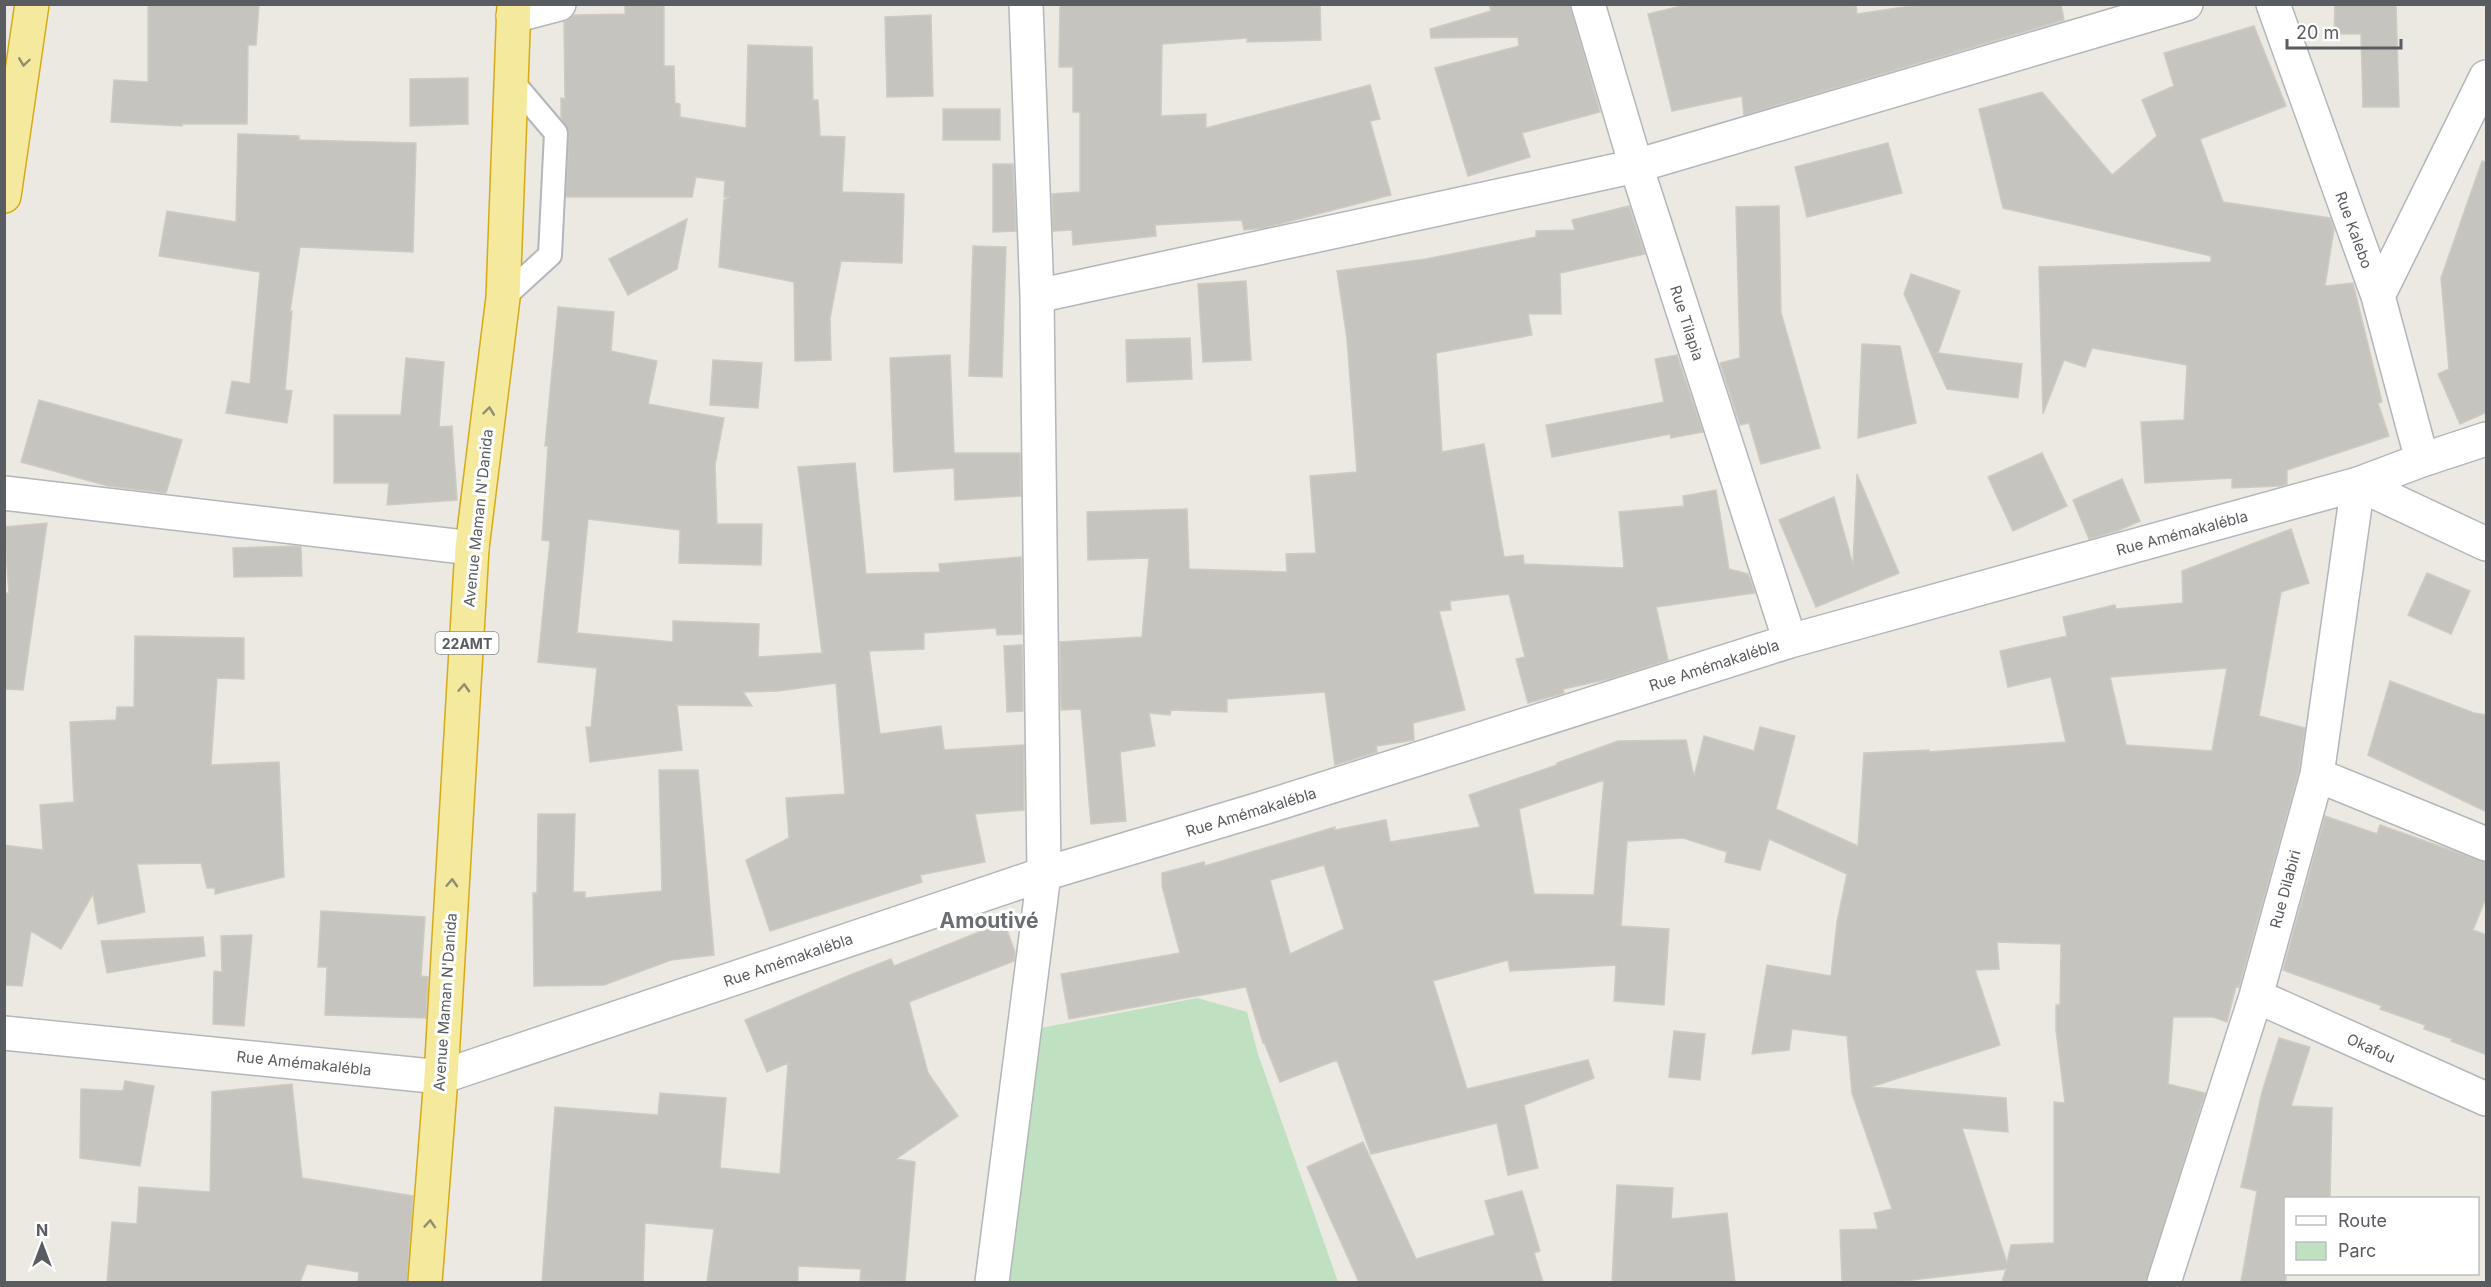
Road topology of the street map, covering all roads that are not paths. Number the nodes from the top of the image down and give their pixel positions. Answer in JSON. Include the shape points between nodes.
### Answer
{"nodes":[{"id":1,"x":32,"y":4,"type":"edge"},
{"id":2,"x":559,"y":4,"type":"edge"},
{"id":3,"x":1026,"y":4,"type":"edge"},
{"id":4,"x":1588,"y":4,"type":"edge"},
{"id":5,"x":2186,"y":4,"type":"edge"},
{"id":6,"x":2273,"y":4,"type":"edge"},
{"id":7,"x":514,"y":10,"type":"edge"},
{"id":8,"x":2487,"y":77,"type":"edge"},
{"id":9,"x":512,"y":80,"type":"junction"},
{"id":10,"x":1636,"y":166,"type":"junction"},
{"id":11,"x":4,"y":196,"type":"edge"},
{"id":12,"x":1036,"y":296,"type":"junction"},
{"id":13,"x":2378,"y":296,"type":"junction"},
{"id":14,"x":503,"y":298,"type":"junction"},
{"id":15,"x":2487,"y":439,"type":"edge"},
{"id":16,"x":2422,"y":460,"type":"junction"},
{"id":17,"x":2358,"y":484,"type":"junction"},
{"id":18,"x":4,"y":493,"type":"edge"},
{"id":19,"x":2487,"y":544,"type":"edge"},
{"id":20,"x":472,"y":548,"type":"junction"},
{"id":21,"x":1790,"y":641,"type":"junction"},
{"id":22,"x":2317,"y":775,"type":"junction"},
{"id":23,"x":2487,"y":844,"type":"edge"},
{"id":24,"x":1044,"y":874,"type":"junction"},
{"id":25,"x":2256,"y":996,"type":"junction"},
{"id":26,"x":4,"y":1033,"type":"edge"},
{"id":27,"x":441,"y":1077,"type":"junction"},
{"id":28,"x":2487,"y":1099,"type":"edge"},
{"id":29,"x":425,"y":1282,"type":"edge"},
{"id":30,"x":992,"y":1282,"type":"edge"},
{"id":31,"x":2164,"y":1282,"type":"edge"}],
"edges":[{"from":1,"to":11,"type":"highway","one_way":true},
{"from":2,"to":7,"type":"street"},
{"from":3,"to":12,"type":"street"},
{"from":4,"to":10,"type":"street","name":"Rue Tilapia"},
{"from":5,"to":10,"type":"street"},
{"from":6,"to":13,"type":"street","name":"Rue Kalebo"},
{"from":7,"to":9,"type":"highway","name":"Avenue Maman N'Danida","number":"22AMT"},
{"from":8,"to":13,"type":"street"},
{"from":9,"to":14,"type":"highway","name":"Avenue Maman N'Danida","number":"22AMT"},
{"from":9,"to":14,"type":"lane","via":[[556,133],[550,255]]},
{"from":10,"to":12,"type":"street"},
{"from":10,"to":21,"type":"street","name":"Rue Tilapia"},
{"from":12,"to":24,"type":"street"},
{"from":13,"to":16,"type":"street","name":"Rue Kalebo"},
{"from":20,"to":14,"type":"highway","name":"Avenue Maman N'Danida","number":"22AMT","one_way":true},
{"from":15,"to":16,"type":"street","name":"Rue Amémakalébla"},
{"from":16,"to":17,"type":"street","name":"Rue Amémakalébla"},
{"from":17,"to":19,"type":"street"},
{"from":17,"to":21,"type":"street","name":"Rue Amémakalébla"},
{"from":17,"to":22,"type":"street","name":"Rue Dilabiri"},
{"from":18,"to":20,"type":"street"},
{"from":27,"to":20,"type":"highway","name":"Avenue Maman N'Danida","number":"22AMT","one_way":true},
{"from":21,"to":24,"type":"street","name":"Rue Amémakalébla"},
{"from":22,"to":23,"type":"street"},
{"from":22,"to":25,"type":"street","name":"Rue Dilabiri"},
{"from":24,"to":27,"type":"street","name":"Rue Amémakalébla"},
{"from":24,"to":30,"type":"street"},
{"from":25,"to":28,"type":"street","name":"Okafou"},
{"from":25,"to":31,"type":"street","name":"Rue Dilabiri"},
{"from":26,"to":27,"type":"street","name":"Rue Amémakalébla"},
{"from":29,"to":27,"type":"highway","name":"Avenue Maman N'Danida","number":"22AMT","one_way":true}]}
